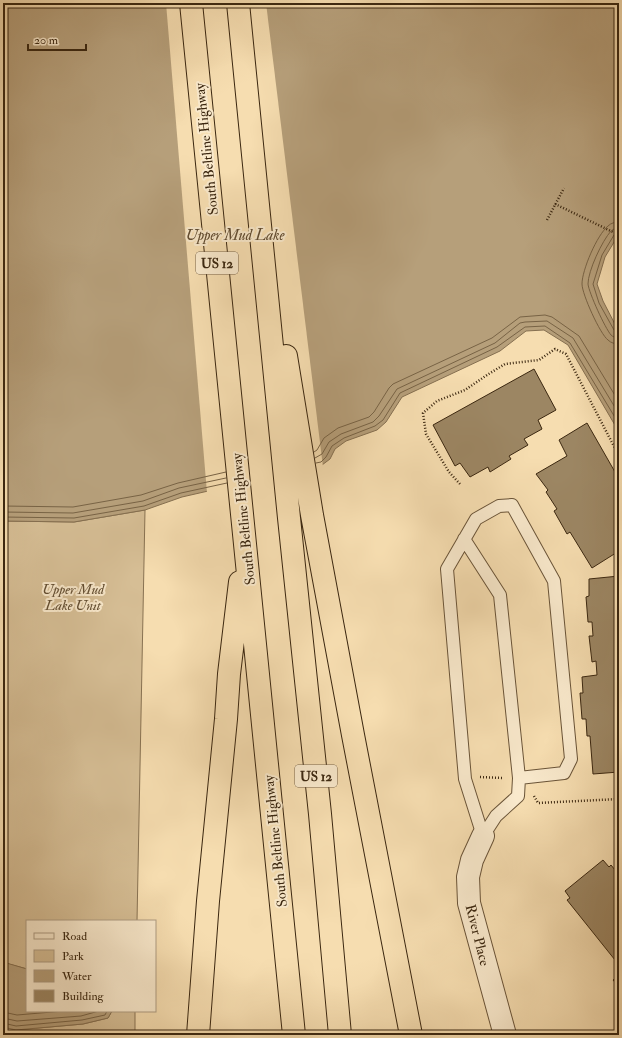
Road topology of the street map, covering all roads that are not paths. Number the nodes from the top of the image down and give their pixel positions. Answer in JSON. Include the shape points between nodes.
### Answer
{"nodes":[{"id":1,"x":191,"y":3,"type":"edge"},
{"id":2,"x":238,"y":3,"type":"edge"},
{"id":3,"x":253,"y":149,"type":"junction"},
{"id":4,"x":244,"y":532,"type":"junction"},
{"id":5,"x":464,"y":539,"type":"junction"},
{"id":6,"x":519,"y":778,"type":"junction"},
{"id":7,"x":483,"y":836,"type":"junction"},
{"id":8,"x":198,"y":1035,"type":"edge"},
{"id":9,"x":294,"y":1035,"type":"edge"},
{"id":10,"x":340,"y":1035,"type":"edge"},
{"id":11,"x":411,"y":1035,"type":"edge"},
{"id":12,"x":505,"y":1035,"type":"edge"}],
"edges":[{"from":1,"to":4,"type":"highway","name":"South Beltline Highway","number":"US 12"},
{"from":2,"to":3,"type":"highway","number":"US 12"},
{"from":3,"to":10,"type":"highway","number":"US 12"},
{"from":3,"to":11,"type":"highway","via":[[312,515]]},
{"from":4,"to":8,"type":"highway","via":[[207,909]]},
{"from":4,"to":9,"type":"highway","name":"South Beltline Highway","number":"US 12"},
{"from":5,"to":6,"type":"lane","via":[[500,595]]},
{"from":5,"to":6,"type":"lane","via":[[476,519],[499,506],[512,506],[554,581],[571,759],[564,773]]},
{"from":5,"to":7,"type":"lane","via":[[447,569],[466,779]]},
{"from":6,"to":7,"type":"lane","via":[[518,796],[496,816]]},
{"from":7,"to":12,"type":"street","name":"River Place","via":[[472,860],[468,877],[469,903]]}]}
